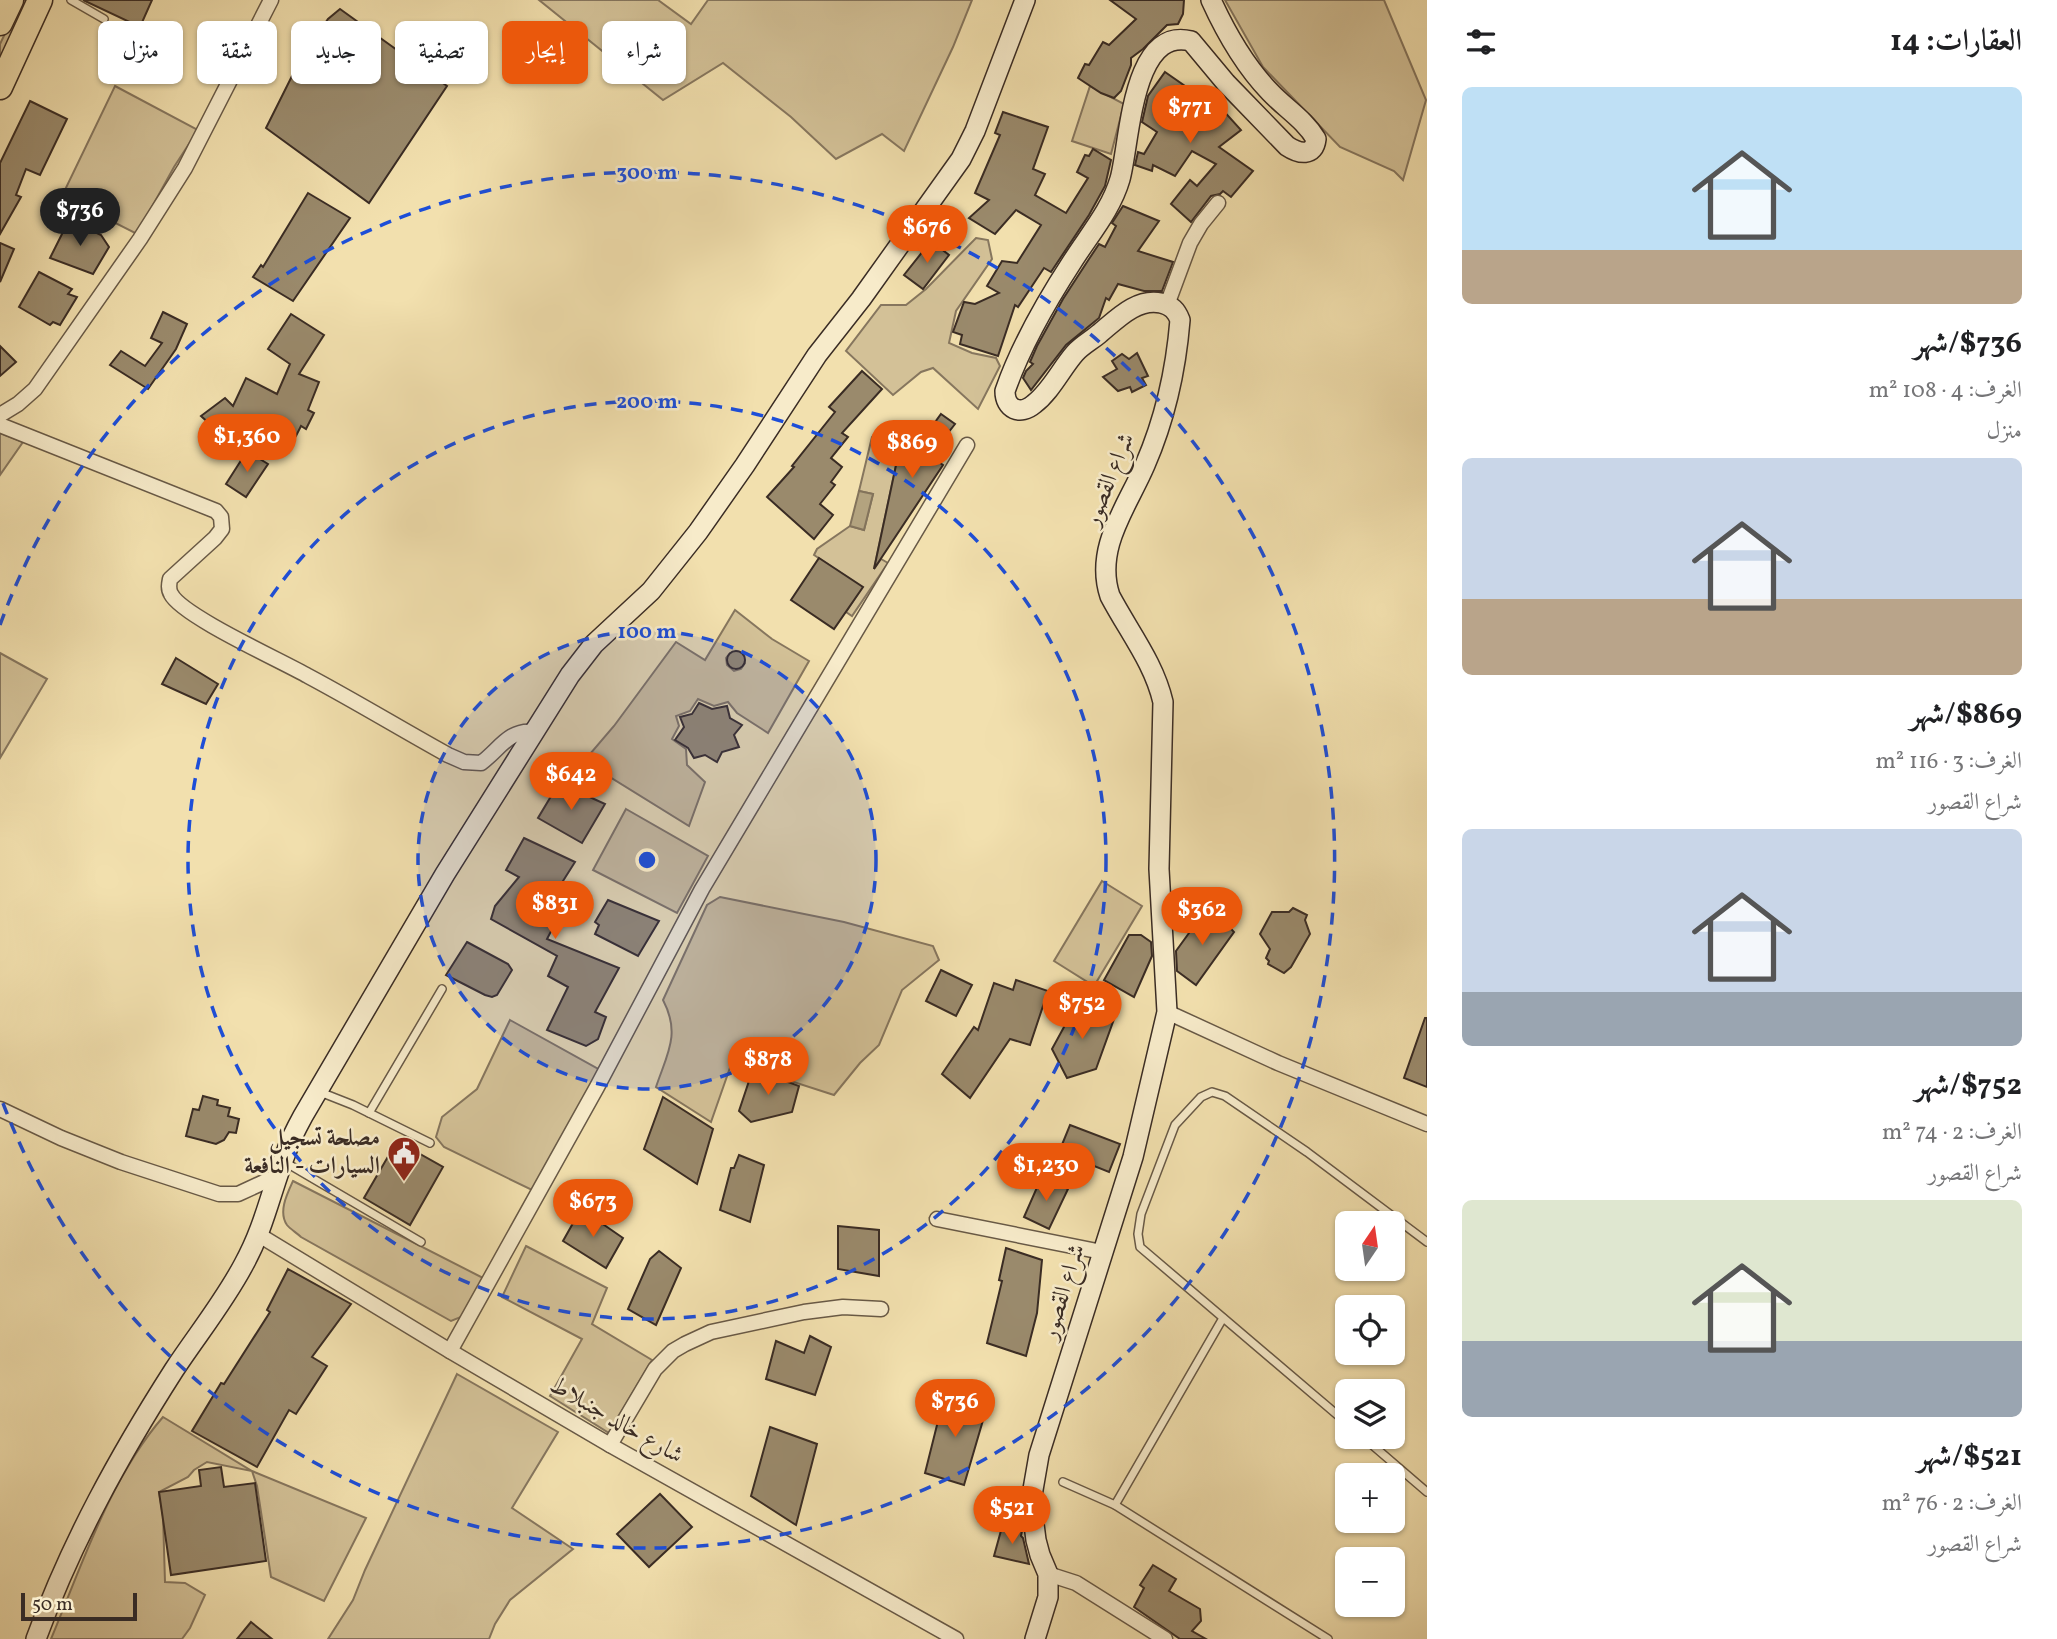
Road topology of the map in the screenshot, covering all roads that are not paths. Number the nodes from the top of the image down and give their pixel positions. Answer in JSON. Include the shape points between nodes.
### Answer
{"nodes":[{"id":1,"x":11,"y":0,"type":"edge"},
{"id":2,"x":40,"y":0,"type":"edge"},
{"id":3,"x":71,"y":0,"type":"edge"},
{"id":4,"x":271,"y":0,"type":"edge"},
{"id":5,"x":1026,"y":0,"type":"edge"},
{"id":6,"x":1211,"y":0,"type":"edge"},
{"id":7,"x":104,"y":19,"type":"dead end"},
{"id":8,"x":0,"y":23,"type":"edge"},
{"id":9,"x":0,"y":87,"type":"edge"},
{"id":10,"x":1218,"y":203,"type":"dead end"},
{"id":11,"x":1167,"y":305,"type":"junction"},
{"id":12,"x":0,"y":415,"type":"edge"},
{"id":13,"x":0,"y":425,"type":"edge"},
{"id":14,"x":967,"y":444,"type":"dead end"},
{"id":15,"x":533,"y":732,"type":"junction"},
{"id":16,"x":442,"y":989,"type":"dead end"},
{"id":17,"x":1167,"y":1012,"type":"junction"},
{"id":18,"x":317,"y":1091,"type":"junction"},
{"id":19,"x":0,"y":1110,"type":"edge"},
{"id":20,"x":369,"y":1113,"type":"junction"},
{"id":21,"x":1427,"y":1124,"type":"edge"},
{"id":22,"x":430,"y":1143,"type":"dead end"},
{"id":23,"x":280,"y":1168,"type":"junction"},
{"id":24,"x":937,"y":1219,"type":"dead end"},
{"id":25,"x":259,"y":1235,"type":"junction"},
{"id":26,"x":421,"y":1242,"type":"dead end"},
{"id":27,"x":1427,"y":1242,"type":"edge"},
{"id":28,"x":1102,"y":1252,"type":"junction"},
{"id":29,"x":881,"y":1309,"type":"dead end"},
{"id":30,"x":1223,"y":1318,"type":"junction"},
{"id":31,"x":450,"y":1351,"type":"junction"},
{"id":32,"x":1335,"y":1413,"type":"edge"},
{"id":33,"x":610,"y":1445,"type":"junction"},
{"id":34,"x":1377,"y":1449,"type":"edge"},
{"id":35,"x":1063,"y":1482,"type":"dead end"},
{"id":36,"x":1427,"y":1492,"type":"edge"},
{"id":37,"x":1115,"y":1505,"type":"junction"},
{"id":38,"x":1048,"y":1574,"type":"junction"},
{"id":39,"x":36,"y":1639,"type":"edge"},
{"id":40,"x":956,"y":1639,"type":"edge"},
{"id":41,"x":1035,"y":1639,"type":"edge"},
{"id":42,"x":1166,"y":1639,"type":"edge"},
{"id":43,"x":1328,"y":1639,"type":"edge"}],
"edges":[{"from":1,"to":8,"type":"highway"},
{"from":2,"to":9,"type":"highway"},
{"from":3,"to":7,"type":"lane"},
{"from":4,"to":12,"type":"street","via":[[186,168],[147,228],[35,388]]},
{"from":5,"to":15,"type":"street","via":[[961,159],[812,361],[698,532],[651,591],[594,644]]},
{"from":6,"to":11,"type":"street","via":[[1251,70],[1310,130],[1316,145],[1306,153],[1287,146],[1191,41],[1162,45],[1146,66],[1136,91],[1113,200],[1030,332],[1005,391],[1007,404],[1022,410],[1035,404],[1076,352],[1134,307],[1147,301]]},
{"from":10,"to":11,"type":"street","via":[[1190,243]]},
{"from":11,"to":17,"type":"street","name":"شراع القصور","via":[[1180,320],[1174,372],[1145,465],[1115,525],[1106,570],[1110,596],[1152,668],[1163,702],[1159,869]]},
{"from":13,"to":15,"type":"street","via":[[216,511],[222,529],[169,584],[176,600],[216,627],[464,762],[481,763],[511,735]]},
{"from":14,"to":31,"type":"street","via":[[702,889]]},
{"from":15,"to":18,"type":"street"},
{"from":16,"to":20,"type":"lane"},
{"from":17,"to":21,"type":"street"},
{"from":17,"to":28,"type":"street","name":"شراع القصور","via":[[1133,1157]]},
{"from":18,"to":20,"type":"lane"},
{"from":18,"to":23,"type":"street"},
{"from":19,"to":23,"type":"street","via":[[61,1138],[219,1194],[238,1194]]},
{"from":20,"to":22,"type":"lane"},
{"from":23,"to":25,"type":"street"},
{"from":23,"to":26,"type":"lane"},
{"from":24,"to":28,"type":"street"},
{"from":25,"to":31,"type":"street","name":"شارع خالد جنبلاط"},
{"from":25,"to":39,"type":"street","via":[[226,1295],[116,1464],[70,1554]]},
{"from":27,"to":30,"type":"lane","via":[[1307,1152],[1225,1096],[1212,1092],[1201,1097],[1175,1125],[1138,1234],[1140,1247]]},
{"from":28,"to":38,"type":"street","name":"شراع القصور","via":[[1033,1481],[1032,1523]]},
{"from":29,"to":33,"type":"street","via":[[804,1312],[695,1339],[673,1351],[655,1369]]},
{"from":30,"to":32,"type":"lane"},
{"from":30,"to":37,"type":"lane"},
{"from":31,"to":33,"type":"street","name":"شارع خالد جنبلاط"},
{"from":33,"to":40,"type":"street","name":"شارع خالد جنبلاط"},
{"from":34,"to":36,"type":"lane"},
{"from":35,"to":37,"type":"lane"},
{"from":37,"to":43,"type":"lane"},
{"from":38,"to":41,"type":"street","name":"شراع القصور","via":[[1048,1597]]},
{"from":38,"to":42,"type":"street","via":[[1076,1583]]}]}
